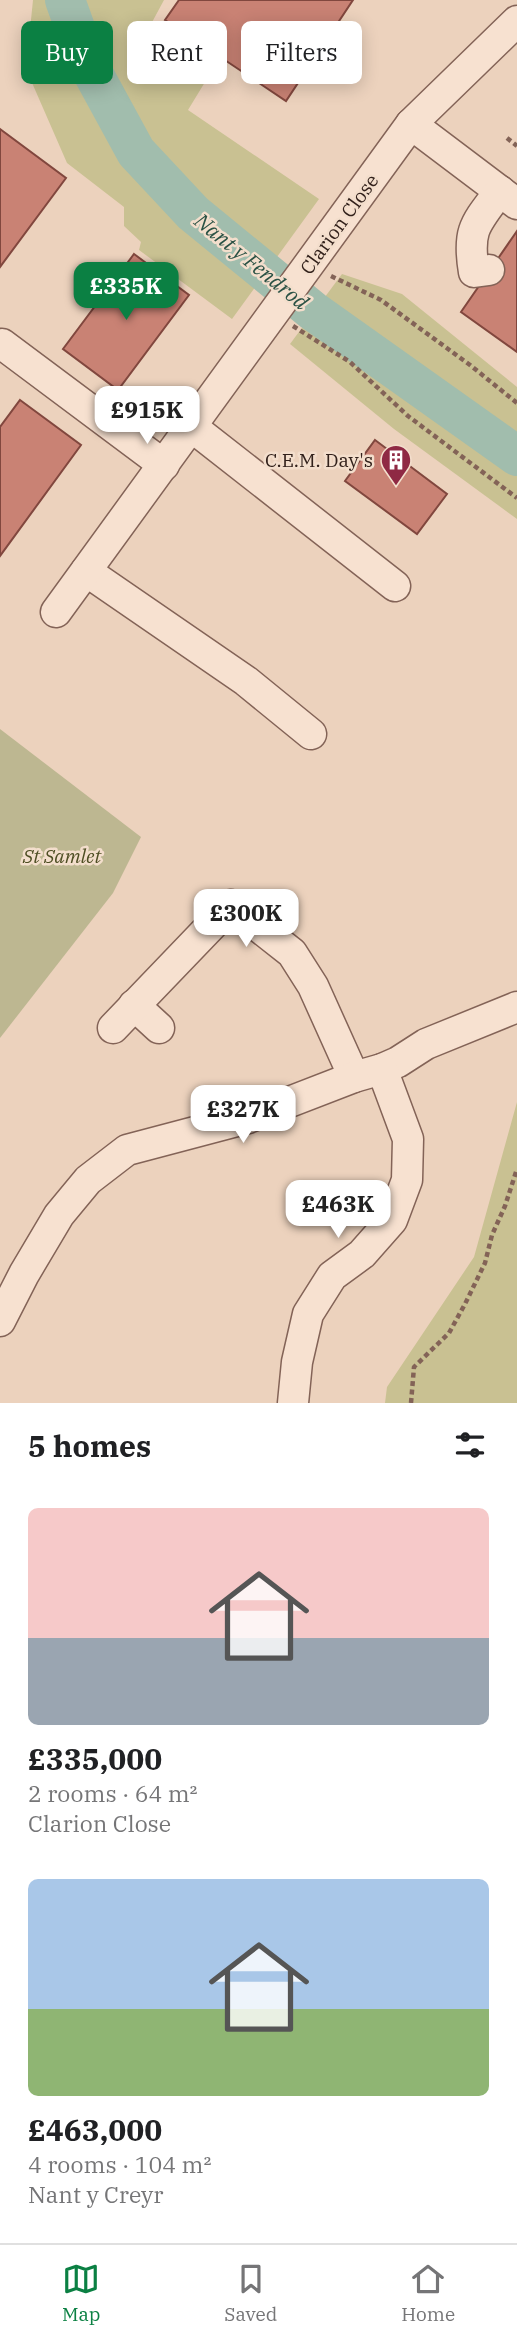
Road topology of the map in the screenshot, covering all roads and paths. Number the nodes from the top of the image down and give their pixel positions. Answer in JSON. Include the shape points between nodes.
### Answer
{"nodes":[{"id":1,"x":517,"y":21,"type":"edge"},
{"id":2,"x":411,"y":124,"type":"junction"},
{"id":3,"x":507,"y":138,"type":"dead end"},
{"id":4,"x":517,"y":146,"type":"edge"},
{"id":5,"x":510,"y":193,"type":"edge"},
{"id":6,"x":489,"y":270,"type":"dead end"},
{"id":7,"x":303,"y":274,"type":"junction"},
{"id":8,"x":276,"y":312,"type":"junction"},
{"id":9,"x":2,"y":344,"type":"dead end"},
{"id":10,"x":517,"y":403,"type":"edge"},
{"id":11,"x":192,"y":427,"type":"junction"},
{"id":12,"x":164,"y":465,"type":"junction"},
{"id":13,"x":517,"y":498,"type":"edge"},
{"id":14,"x":86,"y":571,"type":"junction"},
{"id":15,"x":396,"y":586,"type":"dead end"},
{"id":16,"x":56,"y":612,"type":"dead end"},
{"id":17,"x":311,"y":734,"type":"dead end"},
{"id":18,"x":134,"y":1005,"type":"junction"},
{"id":19,"x":517,"y":1007,"type":"edge"},
{"id":20,"x":113,"y":1028,"type":"dead end"},
{"id":21,"x":159,"y":1028,"type":"dead end"},
{"id":22,"x":382,"y":1069,"type":"junction"},
{"id":23,"x":354,"y":1077,"type":"junction"},
{"id":24,"x":517,"y":1169,"type":"edge"},
{"id":25,"x":2,"y":1312,"type":"edge"},
{"id":26,"x":293,"y":1403,"type":"edge"},
{"id":27,"x":411,"y":1403,"type":"edge"}],
"edges":[{"from":1,"to":2,"type":"street","name":"Clarion Close"},
{"from":2,"to":5,"type":"street"},
{"from":2,"to":7,"type":"street","name":"Clarion Close"},
{"from":3,"to":4,"type":"path"},
{"from":5,"to":6,"type":"street","via":[[477,222],[470,246],[474,272]]},
{"from":7,"to":8,"type":"street","name":"Clarion Close"},
{"from":7,"to":10,"type":"path","via":[[382,300]]},
{"from":8,"to":11,"type":"street","name":"Clarion Close"},
{"from":8,"to":13,"type":"path","via":[[350,362],[408,416]]},
{"from":9,"to":12,"type":"street"},
{"from":11,"to":12,"type":"street","name":"Clarion Close"},
{"from":11,"to":15,"type":"street"},
{"from":12,"to":14,"type":"street","name":"Clarion Close"},
{"from":14,"to":16,"type":"street","name":"Clarion Close"},
{"from":14,"to":17,"type":"street","via":[[246,681]]},
{"from":18,"to":20,"type":"street"},
{"from":18,"to":21,"type":"street"},
{"from":18,"to":23,"type":"street","via":[[231,905],[292,953],[313,986]]},
{"from":19,"to":22,"type":"street","via":[[426,1044]]},
{"from":22,"to":23,"type":"street"},
{"from":22,"to":26,"type":"street","via":[[408,1139],[407,1180],[392,1220],[362,1254],[332,1276],[308,1314]]},
{"from":23,"to":25,"type":"street","via":[[247,1118],[127,1150],[88,1180],[59,1215]]},
{"from":24,"to":27,"type":"path","via":[[485,1263],[465,1304],[449,1333],[414,1367]]}]}
